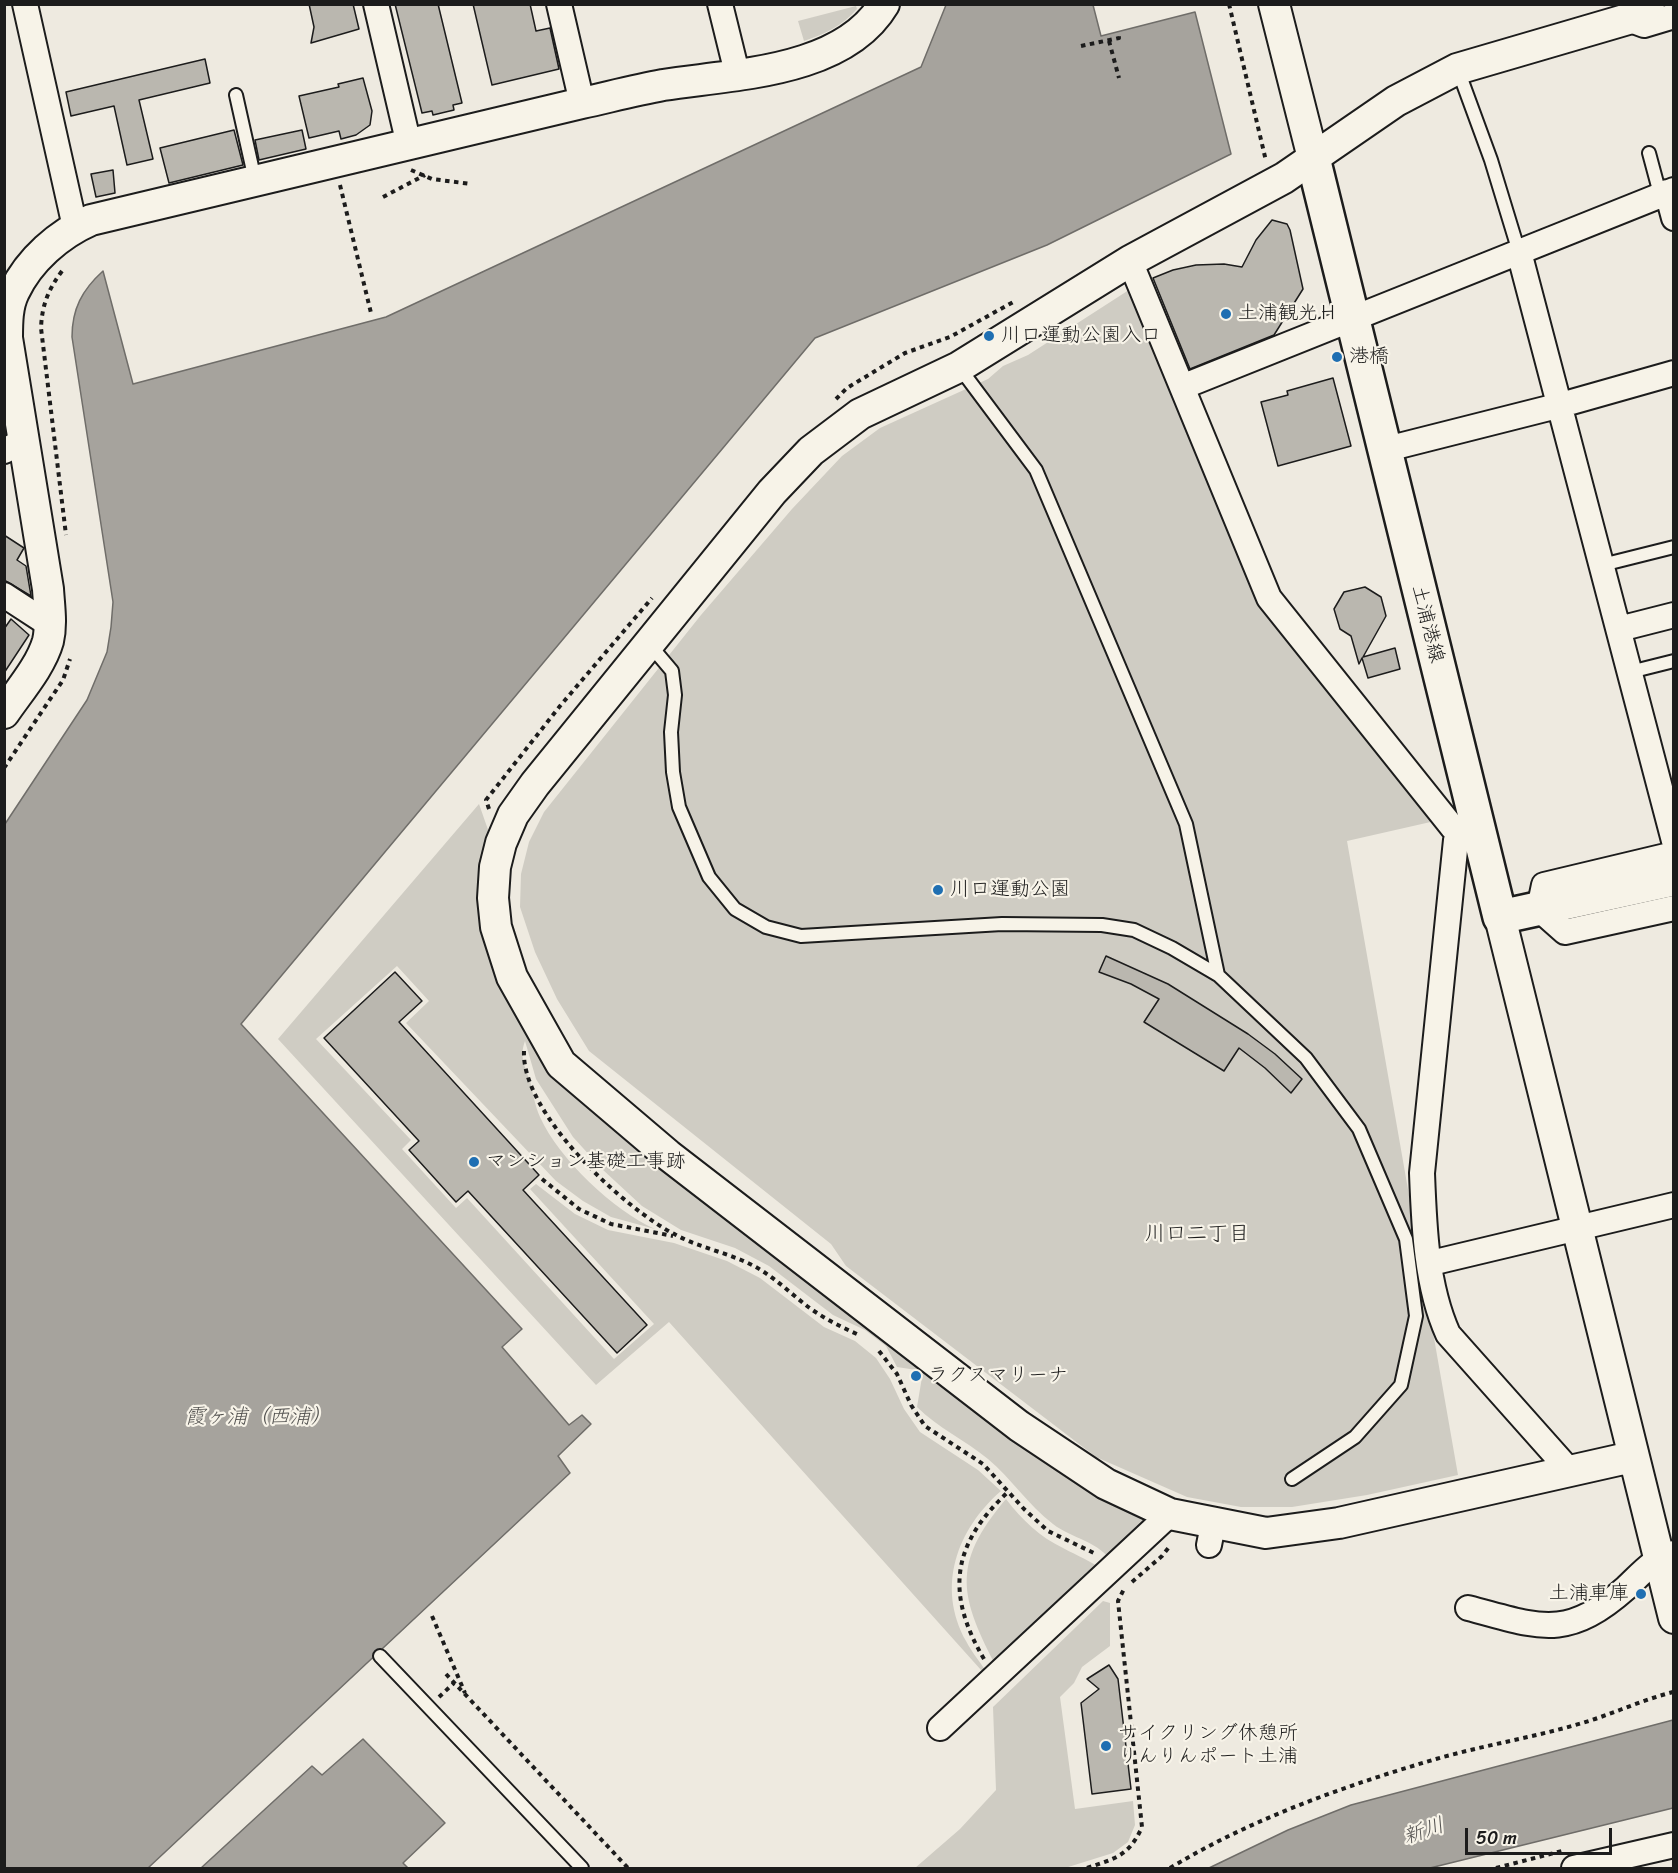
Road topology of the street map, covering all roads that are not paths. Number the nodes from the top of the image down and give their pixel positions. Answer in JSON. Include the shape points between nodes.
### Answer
{"nodes":[{"id":1,"x":25,"y":4,"type":"edge"},
{"id":2,"x":376,"y":4,"type":"edge"},
{"id":3,"x":559,"y":4,"type":"edge"},
{"id":4,"x":720,"y":4,"type":"edge"},
{"id":5,"x":884,"y":4,"type":"edge"},
{"id":6,"x":1274,"y":4,"type":"edge"},
{"id":7,"x":1639,"y":12,"type":"edge"},
{"id":8,"x":1674,"y":16,"type":"edge"},
{"id":9,"x":1457,"y":69,"type":"junction"},
{"id":10,"x":738,"y":77,"type":"junction"},
{"id":11,"x":236,"y":95,"type":"dead end"},
{"id":12,"x":582,"y":103,"type":"junction"},
{"id":13,"x":1649,"y":153,"type":"dead end"},
{"id":14,"x":409,"y":157,"type":"junction"},
{"id":15,"x":1313,"y":158,"type":"junction"},
{"id":16,"x":255,"y":181,"type":"junction"},
{"id":17,"x":1667,"y":192,"type":"edge"},
{"id":18,"x":1674,"y":218,"type":"edge"},
{"id":19,"x":75,"y":227,"type":"junction"},
{"id":20,"x":1519,"y":252,"type":"junction"},
{"id":21,"x":1130,"y":261,"type":"junction"},
{"id":22,"x":9,"y":295,"type":"edge"},
{"id":23,"x":1350,"y":319,"type":"junction"},
{"id":24,"x":959,"y":367,"type":"junction"},
{"id":25,"x":1674,"y":373,"type":"edge"},
{"id":26,"x":1182,"y":387,"type":"junction"},
{"id":27,"x":1561,"y":405,"type":"junction"},
{"id":28,"x":15,"y":446,"type":"edge"},
{"id":29,"x":1383,"y":450,"type":"junction"},
{"id":30,"x":1674,"y":547,"type":"edge"},
{"id":31,"x":1602,"y":565,"type":"junction"},
{"id":32,"x":4,"y":595,"type":"edge"},
{"id":33,"x":1674,"y":615,"type":"edge"},
{"id":34,"x":50,"y":625,"type":"junction"},
{"id":35,"x":1619,"y":629,"type":"junction"},
{"id":36,"x":650,"y":645,"type":"junction"},
{"id":37,"x":1674,"y":661,"type":"edge"},
{"id":38,"x":1630,"y":672,"type":"junction"},
{"id":39,"x":4,"y":713,"type":"edge"},
{"id":40,"x":1674,"y":841,"type":"edge"},
{"id":41,"x":1672,"y":881,"type":"edge"},
{"id":42,"x":1500,"y":917,"type":"junction"},
{"id":43,"x":1218,"y":975,"type":"junction"},
{"id":44,"x":1674,"y":1204,"type":"edge"},
{"id":45,"x":1577,"y":1230,"type":"junction"},
{"id":46,"x":1431,"y":1263,"type":"junction"},
{"id":47,"x":1632,"y":1457,"type":"junction"},
{"id":48,"x":1569,"y":1470,"type":"junction"},
{"id":49,"x":1292,"y":1479,"type":"dead end"},
{"id":50,"x":1177,"y":1516,"type":"junction"},
{"id":51,"x":1666,"y":1556,"type":"edge"},
{"id":52,"x":1468,"y":1608,"type":"dead end"},
{"id":53,"x":1674,"y":1618,"type":"edge"},
{"id":54,"x":380,"y":1656,"type":"dead end"},
{"id":55,"x":940,"y":1728,"type":"dead end"},
{"id":56,"x":1674,"y":1845,"type":"edge"},
{"id":57,"x":582,"y":1869,"type":"edge"},
{"id":58,"x":1574,"y":1869,"type":"edge"}],
"edges":[{"from":1,"to":19,"type":"street"},
{"from":2,"to":14,"type":"street"},
{"from":3,"to":12,"type":"street"},
{"from":4,"to":10,"type":"street"},
{"from":5,"to":10,"type":"street","via":[[854,38],[831,50]]},
{"from":6,"to":15,"type":"street"},
{"from":7,"to":8,"type":"street","via":[[1644,25]]},
{"from":7,"to":9,"type":"street"},
{"from":9,"to":15,"type":"street","via":[[1396,101]]},
{"from":9,"to":20,"type":"lane","via":[[1491,160]]},
{"from":10,"to":12,"type":"street","via":[[662,86]]},
{"from":11,"to":16,"type":"lane"},
{"from":12,"to":14,"type":"street"},
{"from":13,"to":17,"type":"lane"},
{"from":14,"to":16,"type":"street"},
{"from":15,"to":21,"type":"street"},
{"from":15,"to":23,"type":"main road","name":"土浦港線"},
{"from":16,"to":19,"type":"street"},
{"from":17,"to":18,"type":"street"},
{"from":17,"to":20,"type":"street"},
{"from":19,"to":22,"type":"street","via":[[38,258]]},
{"from":20,"to":23,"type":"street"},
{"from":20,"to":27,"type":"street"},
{"from":21,"to":24,"type":"street"},
{"from":21,"to":26,"type":"street"},
{"from":22,"to":28,"type":"street","via":[[7,338]]},
{"from":23,"to":26,"type":"street"},
{"from":23,"to":29,"type":"main road","name":"土浦港線"},
{"from":24,"to":36,"type":"street","via":[[860,414],[811,451],[772,492]]},
{"from":24,"to":43,"type":"lane","via":[[1035,470],[1095,609],[1186,824]]},
{"from":25,"to":27,"type":"street"},
{"from":26,"to":46,"type":"street","via":[[1269,598],[1454,834],[1422,1173],[1424,1228]]},
{"from":27,"to":29,"type":"street"},
{"from":27,"to":31,"type":"street"},
{"from":28,"to":34,"type":"street","via":[[48,589]]},
{"from":29,"to":42,"type":"main road","name":"土浦港線"},
{"from":30,"to":31,"type":"lane"},
{"from":31,"to":35,"type":"street"},
{"from":32,"to":34,"type":"street"},
{"from":33,"to":35,"type":"street"},
{"from":34,"to":39,"type":"street","via":[[48,642],[39,660]]},
{"from":35,"to":38,"type":"street"},
{"from":36,"to":43,"type":"lane","via":[[672,671],[672,772],[679,807],[709,877],[735,909],[766,927],[801,936],[1002,924],[1102,925],[1134,930]]},
{"from":36,"to":50,"type":"street","via":[[535,784],[513,815],[501,843],[493,898],[496,927],[512,977],[537,1025],[561,1064],[668,1155],[1019,1426],[1106,1484]]},
{"from":37,"to":38,"type":"lane"},
{"from":38,"to":40,"type":"street"},
{"from":41,"to":42,"type":"main road"},
{"from":42,"to":45,"type":"street"},
{"from":43,"to":49,"type":"lane","via":[[1306,1058],[1359,1129],[1406,1239],[1416,1316],[1401,1385],[1355,1437]]},
{"from":44,"to":45,"type":"street"},
{"from":45,"to":46,"type":"street"},
{"from":45,"to":47,"type":"street"},
{"from":46,"to":48,"type":"street","via":[[1438,1311],[1448,1334]]},
{"from":47,"to":48,"type":"street"},
{"from":47,"to":51,"type":"street"},
{"from":48,"to":50,"type":"street","via":[[1339,1523],[1266,1533],[1211,1535]]},
{"from":50,"to":55,"type":"street"},
{"from":51,"to":52,"type":"street","via":[[1606,1605],[1565,1625],[1542,1627]]},
{"from":51,"to":53,"type":"street"},
{"from":54,"to":57,"type":"lane"},
{"from":56,"to":58,"type":"street"}]}
